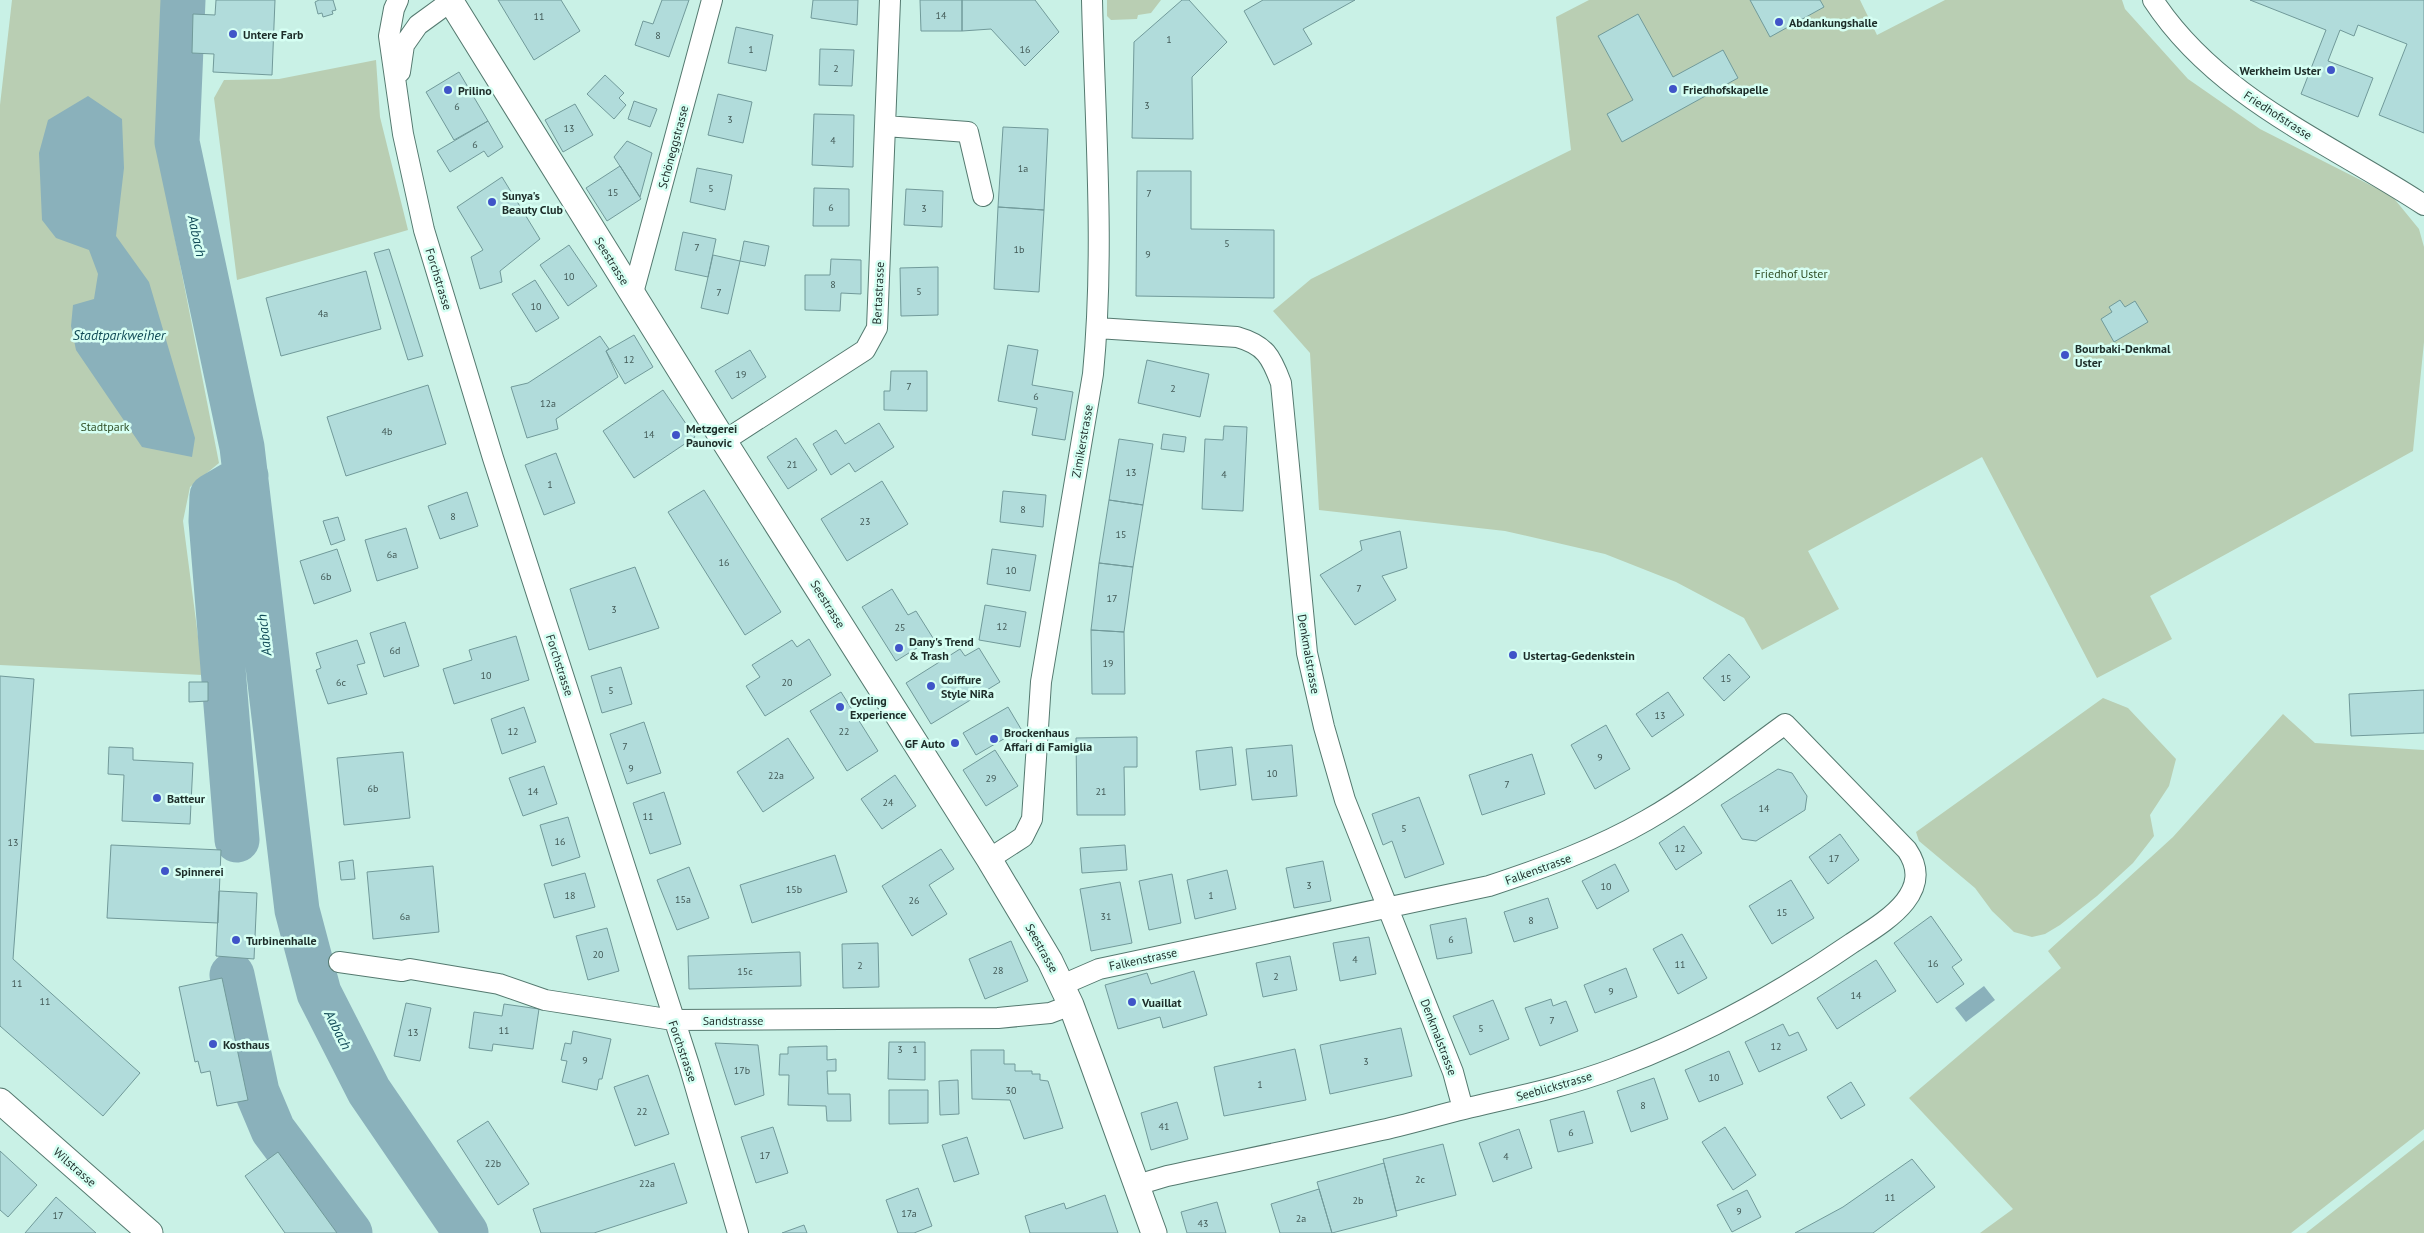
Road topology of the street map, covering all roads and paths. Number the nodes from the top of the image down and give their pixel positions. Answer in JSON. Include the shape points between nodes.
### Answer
{"nodes":[{"id":1,"x":398,"y":0,"type":"edge"},
{"id":2,"x":450,"y":0,"type":"edge"},
{"id":3,"x":712,"y":0,"type":"edge"},
{"id":4,"x":890,"y":0,"type":"edge"},
{"id":5,"x":1092,"y":0,"type":"edge"},
{"id":6,"x":2153,"y":0,"type":"edge"},
{"id":7,"x":396,"y":94,"type":"junction"},
{"id":8,"x":885,"y":126,"type":"junction"},
{"id":9,"x":983,"y":196,"type":"dead end"},
{"id":10,"x":2424,"y":205,"type":"edge"},
{"id":11,"x":633,"y":293,"type":"junction"},
{"id":12,"x":1097,"y":328,"type":"junction"},
{"id":13,"x":724,"y":441,"type":"junction"},
{"id":14,"x":989,"y":859,"type":"junction"},
{"id":15,"x":1917,"y":876,"type":"joint"},
{"id":16,"x":1389,"y":908,"type":"junction"},
{"id":17,"x":339,"y":962,"type":"dead end"},
{"id":18,"x":1066,"y":995,"type":"junction"},
{"id":19,"x":673,"y":1020,"type":"junction"},
{"id":20,"x":0,"y":1101,"type":"edge"},
{"id":21,"x":1463,"y":1109,"type":"junction"},
{"id":22,"x":1137,"y":1186,"type":"junction"},
{"id":23,"x":150,"y":1233,"type":"edge"},
{"id":24,"x":738,"y":1233,"type":"edge"},
{"id":25,"x":1154,"y":1233,"type":"edge"}],
"edges":[{"from":1,"to":7,"type":"street","name":"Forchstrasse","via":[[389,36]]},
{"from":2,"to":7,"type":"street","name":"Forchstrasse","via":[[418,25],[404,45]]},
{"from":2,"to":11,"type":"street","name":"Seestrasse"},
{"from":3,"to":11,"type":"street","name":"Schöneggstrasse"},
{"from":4,"to":8,"type":"street","name":"Bertastrasse"},
{"from":5,"to":12,"type":"street","name":"Zimikerstrasse","via":[[1099,259]]},
{"from":6,"to":10,"type":"street","name":"Friedhofstrasse","via":[[2192,50],[2237,88]]},
{"from":7,"to":19,"type":"street","name":"Forchstrasse","via":[[424,230],[460,353]]},
{"from":8,"to":9,"type":"street","via":[[968,132]]},
{"from":8,"to":13,"type":"street","name":"Bertastrasse","via":[[877,328],[865,350]]},
{"from":11,"to":13,"type":"street","name":"Seestrasse"},
{"from":12,"to":14,"type":"street","name":"Zimikerstrasse","via":[[1087,413],[1041,682],[1032,819],[1023,837]]},
{"from":12,"to":16,"type":"street","name":"Denkmalstrasse","via":[[1237,337],[1266,351],[1274,364],[1281,382],[1307,654],[1346,800]]},
{"from":13,"to":14,"type":"street","name":"Seestrasse"},
{"from":14,"to":18,"type":"street","name":"Seestrasse","via":[[1050,961]]},
{"from":15,"to":16,"type":"street","name":"Falkenstrasse","via":[[1907,850],[1785,724],[1648,820],[1594,848],[1488,886]]},
{"from":15,"to":21,"type":"street","name":"Seeblickstrasse","via":[[1909,896],[1876,927],[1816,968],[1750,1006],[1678,1042],[1613,1069],[1550,1090]]},
{"from":16,"to":18,"type":"street","name":"Falkenstrasse","via":[[1099,969]]},
{"from":16,"to":21,"type":"street","name":"Denkmalstrasse","via":[[1453,1072]]},
{"from":17,"to":19,"type":"street","name":"Sandstrasse","via":[[499,984],[545,1000]]},
{"from":18,"to":19,"type":"street","name":"Sandstrasse","via":[[1050,1013],[998,1018]]},
{"from":18,"to":22,"type":"street","name":"Seestrasse"},
{"from":19,"to":24,"type":"street","name":"Forchstrasse"},
{"from":20,"to":23,"type":"street","name":"Wilstrasse"},
{"from":21,"to":22,"type":"street","name":"Seeblickstrasse","via":[[1379,1131],[1167,1176]]},
{"from":22,"to":25,"type":"street","name":"Seestrasse"}]}
